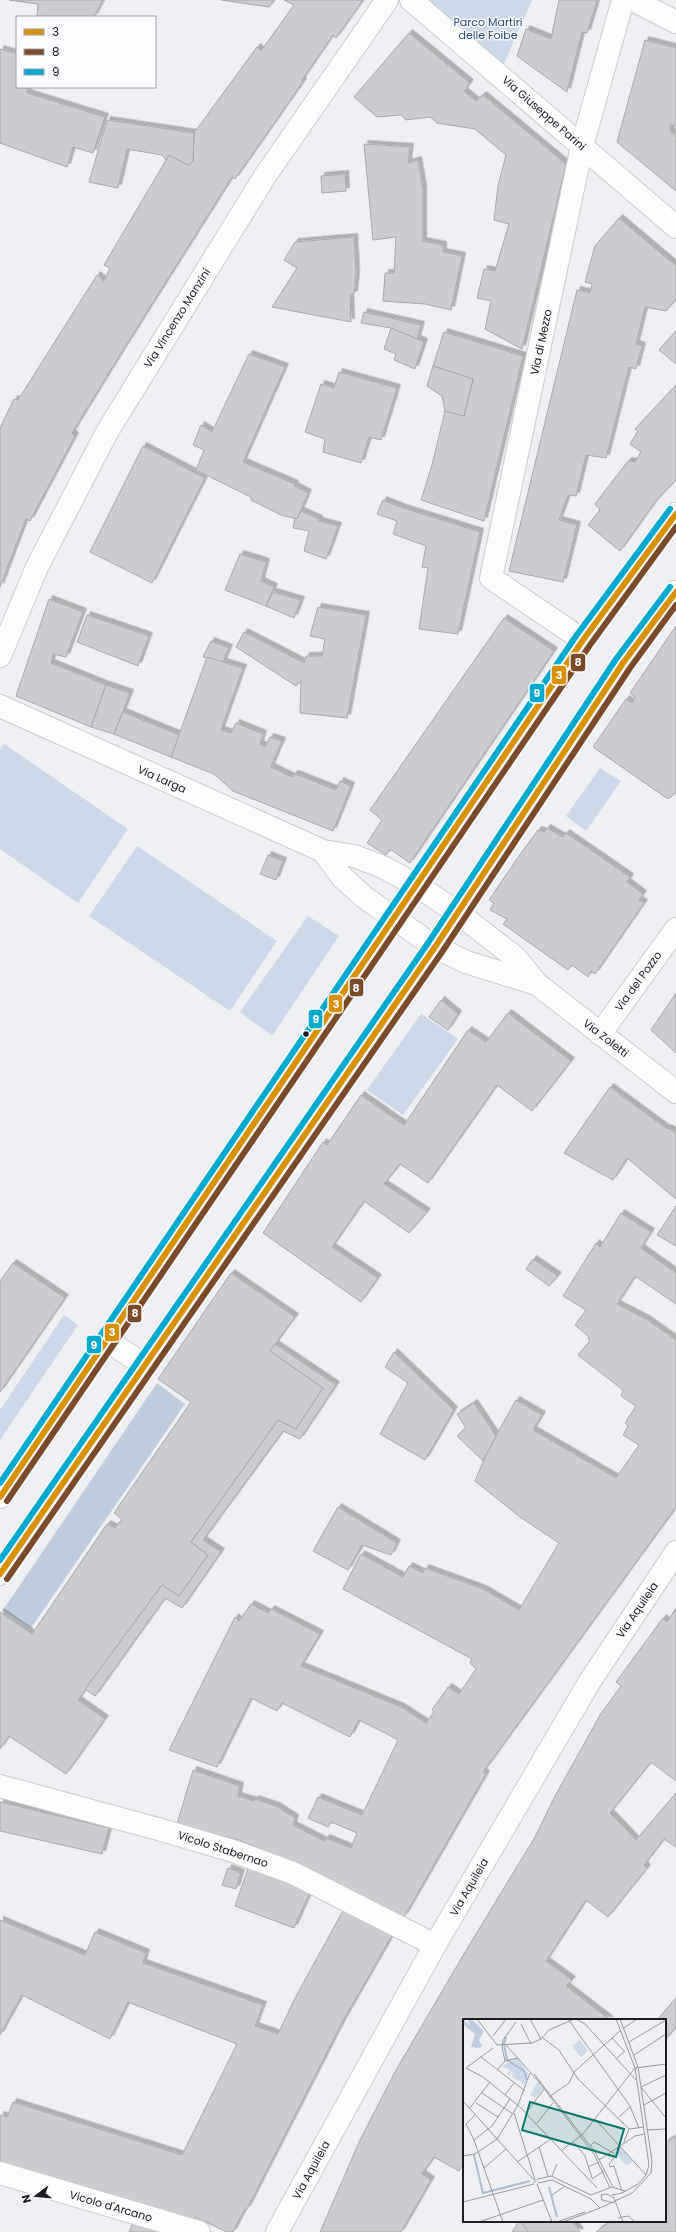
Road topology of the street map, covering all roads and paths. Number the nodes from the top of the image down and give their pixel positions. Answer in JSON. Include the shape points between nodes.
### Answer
{"nodes":[{"id":1,"x":387,"y":0,"type":"edge"},
{"id":2,"x":411,"y":0,"type":"edge"},
{"id":3,"x":623,"y":0,"type":"edge"},
{"id":4,"x":633,"y":0,"type":"edge"},
{"id":5,"x":676,"y":22,"type":"edge"},
{"id":6,"x":582,"y":146,"type":"junction"},
{"id":7,"x":676,"y":227,"type":"edge"},
{"id":8,"x":676,"y":514,"type":"edge"},
{"id":9,"x":676,"y":592,"type":"edge"},
{"id":10,"x":583,"y":640,"type":"junction"},
{"id":11,"x":0,"y":656,"type":"edge"},
{"id":12,"x":0,"y":706,"type":"edge"},
{"id":13,"x":323,"y":851,"type":"junction"},
{"id":14,"x":416,"y":885,"type":"junction"},
{"id":15,"x":458,"y":913,"type":"junction"},
{"id":16,"x":393,"y":919,"type":"junction"},
{"id":17,"x":676,"y":928,"type":"edge"},
{"id":18,"x":435,"y":947,"type":"junction"},
{"id":19,"x":537,"y":984,"type":"junction"},
{"id":20,"x":600,"y":1034,"type":"junction"},
{"id":21,"x":676,"y":1092,"type":"edge"},
{"id":22,"x":106,"y":1340,"type":"junction"},
{"id":23,"x":146,"y":1366,"type":"junction"},
{"id":24,"x":0,"y":1497,"type":"edge"},
{"id":25,"x":676,"y":1552,"type":"edge"},
{"id":26,"x":0,"y":1574,"type":"edge"},
{"id":27,"x":0,"y":1786,"type":"edge"},
{"id":28,"x":435,"y":1945,"type":"junction"},
{"id":29,"x":0,"y":2174,"type":"edge"},
{"id":30,"x":199,"y":2232,"type":"edge"},
{"id":31,"x":277,"y":2232,"type":"edge"}],
"edges":[{"from":1,"to":11,"type":"street","name":"Via Vincenzo Manzini","via":[[265,176],[107,432],[37,567]]},
{"from":2,"to":6,"type":"street","name":"Via Giuseppe Parini"},
{"from":3,"to":6,"type":"street","name":"Via di Mezzo"},
{"from":4,"to":5,"type":"street"},
{"from":6,"to":7,"type":"street","name":"Via Giuseppe Parini"},
{"from":6,"to":10,"type":"street","name":"Via di Mezzo","via":[[491,578]]},
{"from":8,"to":10,"type":"street"},
{"from":9,"to":15,"type":"street","via":[[623,663]]},
{"from":10,"to":14,"type":"street"},
{"from":12,"to":13,"type":"street","name":"Via Larga"},
{"from":13,"to":14,"type":"street","name":"Via Larga","via":[[354,856],[383,867]]},
{"from":13,"to":16,"type":"street","name":"Via Larga","via":[[342,877]]},
{"from":14,"to":15,"type":"street","name":"Via Larga"},
{"from":14,"to":16,"type":"street"},
{"from":15,"to":18,"type":"street"},
{"from":15,"to":19,"type":"street","name":"Via Zoletti","via":[[516,958]]},
{"from":16,"to":18,"type":"street","name":"Via Larga"},
{"from":16,"to":22,"type":"street"},
{"from":17,"to":20,"type":"street","name":"Via del Pozzo"},
{"from":18,"to":19,"type":"street","name":"Via Zoletti","via":[[466,962]]},
{"from":18,"to":23,"type":"street"},
{"from":19,"to":20,"type":"street","name":"Via Zoletti"},
{"from":20,"to":21,"type":"street","name":"Via Zoletti"},
{"from":22,"to":23,"type":"street"},
{"from":22,"to":24,"type":"street"},
{"from":23,"to":26,"type":"street"},
{"from":25,"to":28,"type":"street","name":"Via Aquileia","via":[[590,1681]]},
{"from":27,"to":28,"type":"street","name":"Vicolo Stabernao","via":[[233,1851],[285,1870]]},
{"from":28,"to":31,"type":"street","name":"Via Aquileia"},
{"from":29,"to":30,"type":"street","name":"Vicolo d'Arcano"}]}
